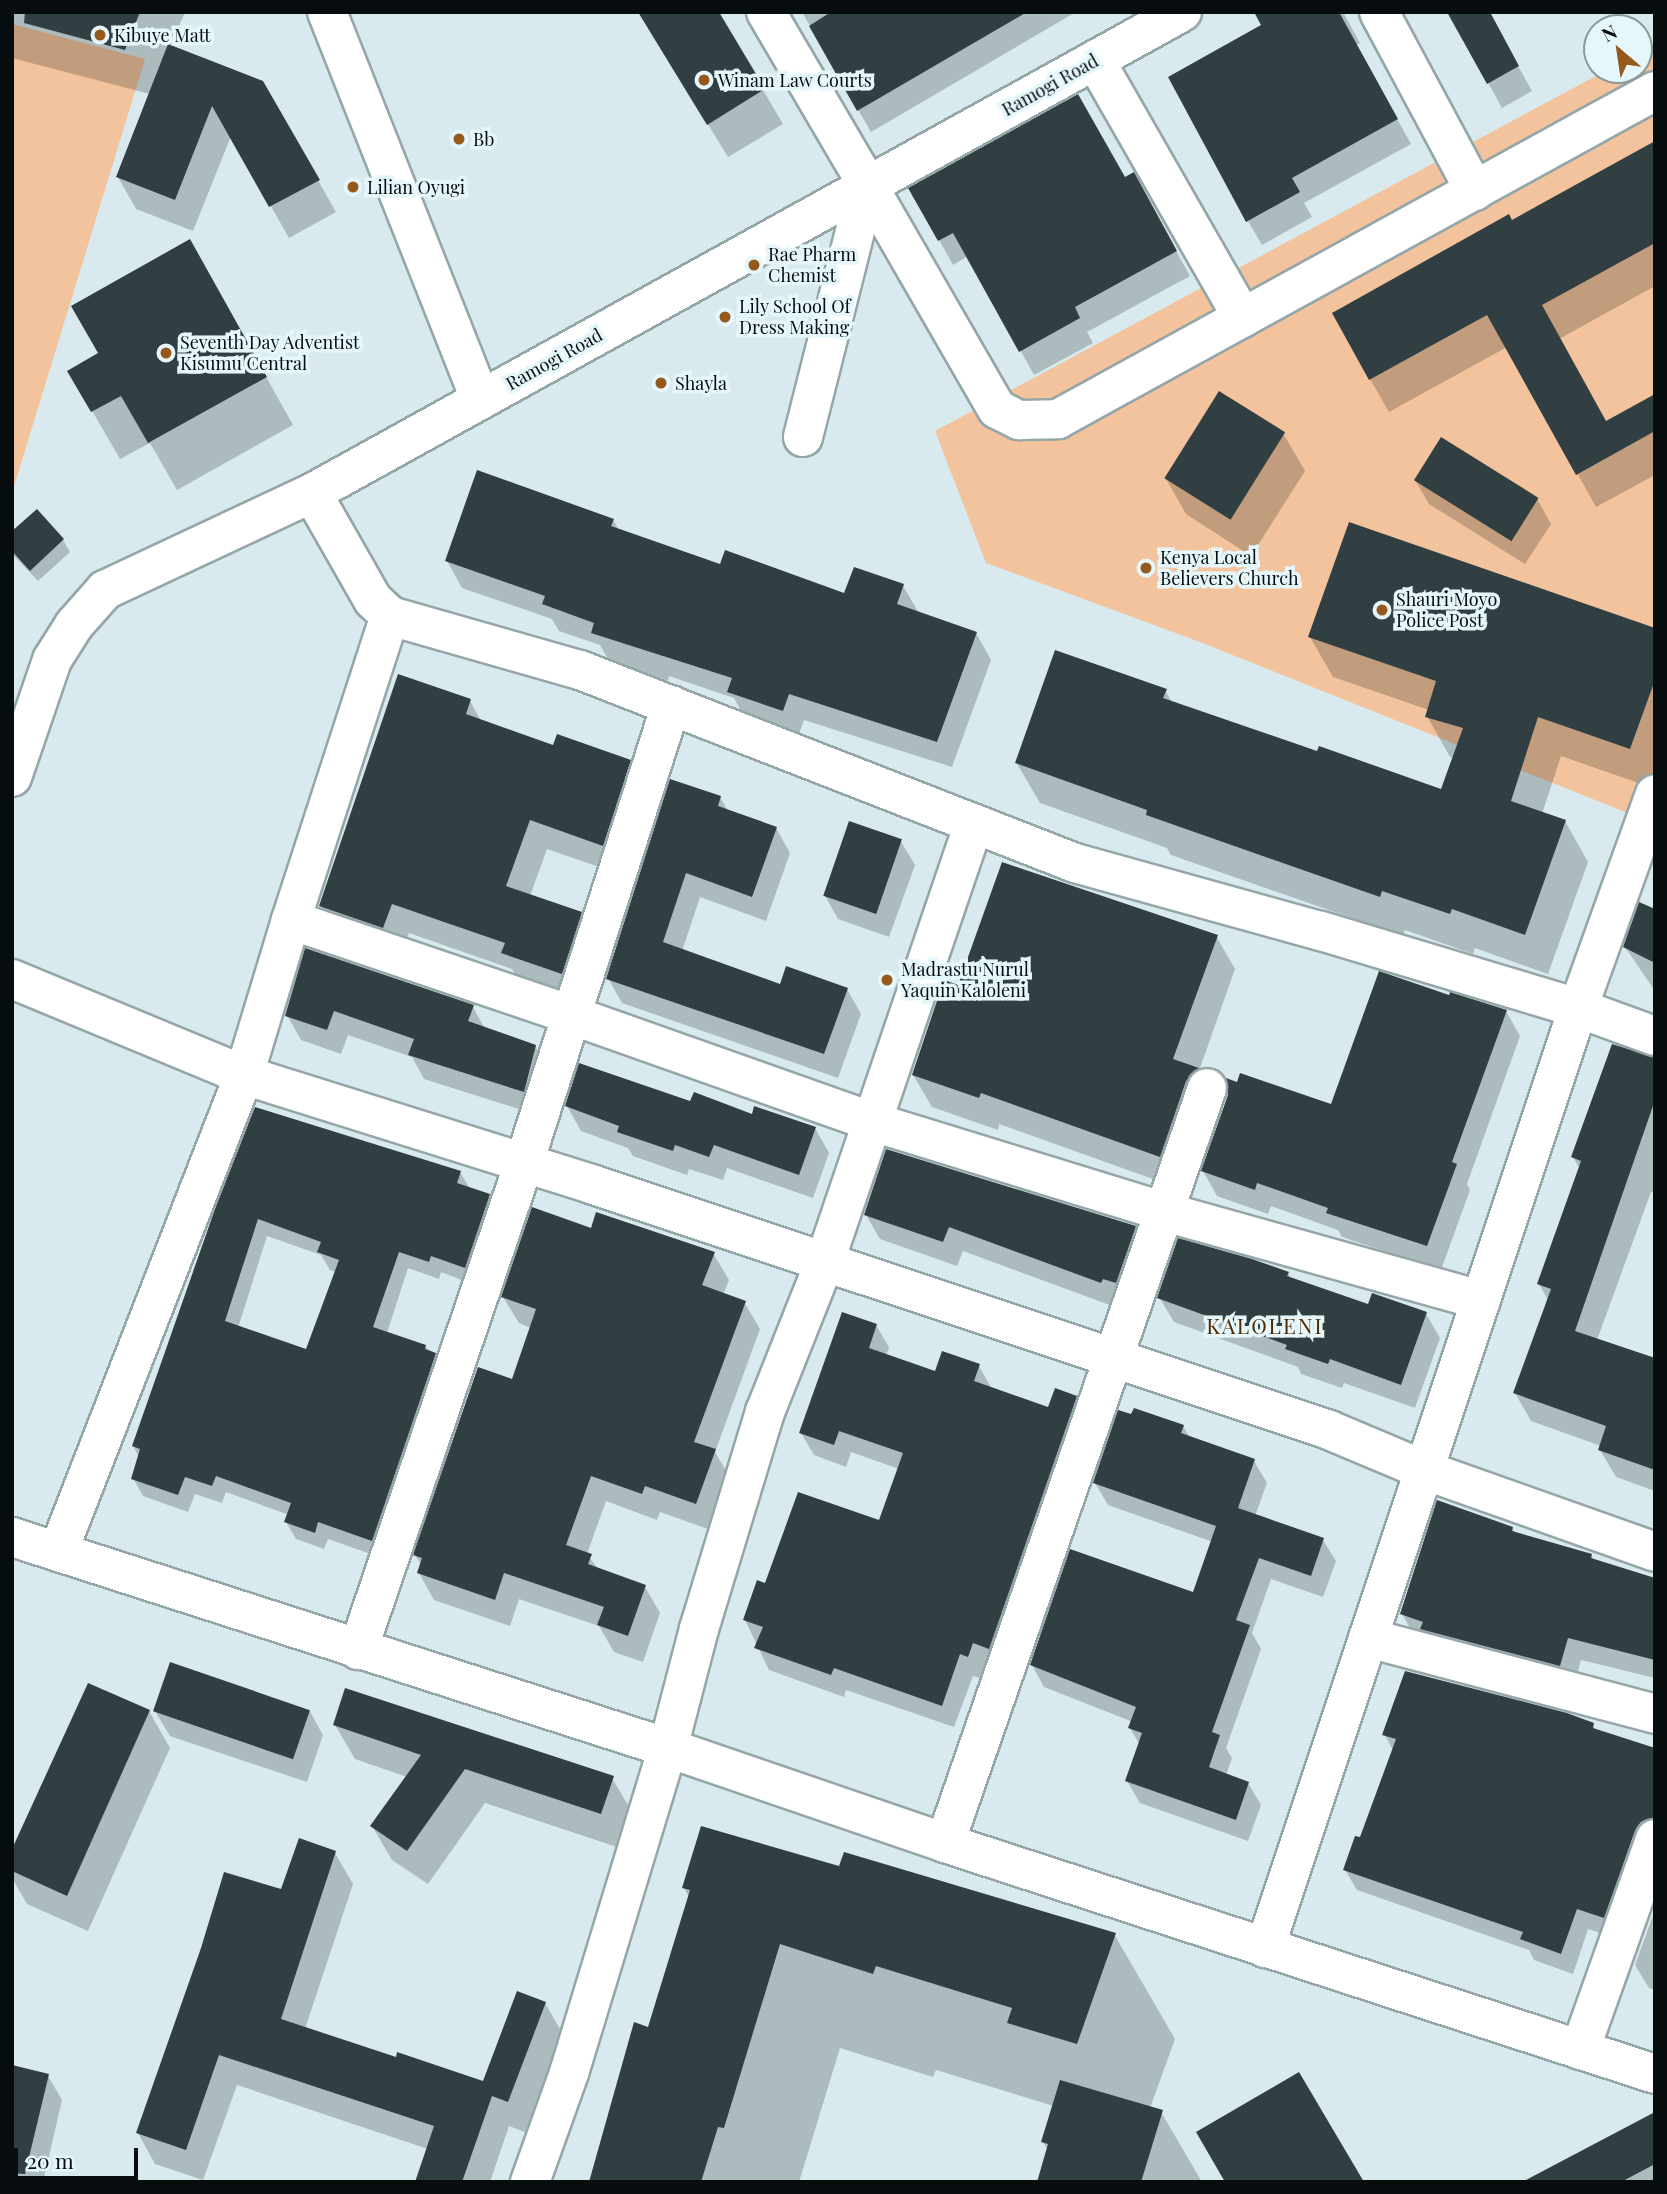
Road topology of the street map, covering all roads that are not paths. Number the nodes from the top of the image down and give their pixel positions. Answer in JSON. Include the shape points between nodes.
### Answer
{"nodes":[{"id":1,"x":327,"y":12,"type":"edge"},
{"id":2,"x":766,"y":12,"type":"edge"},
{"id":3,"x":1182,"y":12,"type":"edge"},
{"id":4,"x":1379,"y":12,"type":"edge"},
{"id":5,"x":1095,"y":61,"type":"junction"},
{"id":6,"x":1655,"y":91,"type":"edge"},
{"id":7,"x":867,"y":184,"type":"junction"},
{"id":8,"x":1475,"y":191,"type":"junction"},
{"id":9,"x":1243,"y":318,"type":"junction"},
{"id":10,"x":481,"y":400,"type":"junction"},
{"id":11,"x":803,"y":437,"type":"dead end"},
{"id":12,"x":312,"y":493,"type":"junction"},
{"id":13,"x":390,"y":616,"type":"junction"},
{"id":14,"x":671,"y":705,"type":"junction"},
{"id":15,"x":12,"y":777,"type":"edge"},
{"id":16,"x":1655,"y":794,"type":"edge"},
{"id":17,"x":974,"y":824,"type":"junction"},
{"id":18,"x":291,"y":920,"type":"junction"},
{"id":19,"x":12,"y":979,"type":"edge"},
{"id":20,"x":1578,"y":1008,"type":"junction"},
{"id":21,"x":571,"y":1015,"type":"junction"},
{"id":22,"x":1655,"y":1036,"type":"edge"},
{"id":23,"x":244,"y":1075,"type":"junction"},
{"id":24,"x":1207,"y":1088,"type":"dead end"},
{"id":25,"x":873,"y":1122,"type":"junction"},
{"id":26,"x":524,"y":1163,"type":"junction"},
{"id":27,"x":1164,"y":1212,"type":"junction"},
{"id":28,"x":825,"y":1261,"type":"junction"},
{"id":29,"x":1481,"y":1300,"type":"junction"},
{"id":30,"x":1114,"y":1358,"type":"junction"},
{"id":31,"x":1423,"y":1470,"type":"junction"},
{"id":32,"x":12,"y":1537,"type":"edge"},
{"id":33,"x":58,"y":1552,"type":"junction"},
{"id":34,"x":1655,"y":1552,"type":"edge"},
{"id":35,"x":1368,"y":1638,"type":"junction"},
{"id":36,"x":358,"y":1650,"type":"junction"},
{"id":37,"x":1655,"y":1714,"type":"edge"},
{"id":38,"x":668,"y":1748,"type":"junction"},
{"id":39,"x":1655,"y":1839,"type":"edge"},
{"id":40,"x":945,"y":1843,"type":"junction"},
{"id":41,"x":1265,"y":1948,"type":"junction"},
{"id":42,"x":1580,"y":2050,"type":"junction"},
{"id":43,"x":1655,"y":2074,"type":"edge"},
{"id":44,"x":530,"y":2182,"type":"edge"}],
"edges":[{"from":1,"to":10,"type":"street"},
{"from":2,"to":7,"type":"street"},
{"from":3,"to":5,"type":"street","name":"Ramogi Road"},
{"from":4,"to":8,"type":"street"},
{"from":5,"to":7,"type":"street","name":"Ramogi Road"},
{"from":5,"to":9,"type":"street"},
{"from":6,"to":8,"type":"street"},
{"from":7,"to":9,"type":"street","via":[[997,409],[1018,420],[1058,419]]},
{"from":7,"to":10,"type":"street","name":"Ramogi Road"},
{"from":7,"to":11,"type":"street"},
{"from":8,"to":9,"type":"street"},
{"from":10,"to":12,"type":"street","name":"Ramogi Road"},
{"from":12,"to":13,"type":"street","via":[[373,600]]},
{"from":12,"to":15,"type":"street","name":"Ramogi Road","via":[[106,590],[74,625],[52,660]]},
{"from":13,"to":14,"type":"street","via":[[580,670]]},
{"from":13,"to":18,"type":"street"},
{"from":14,"to":17,"type":"street"},
{"from":14,"to":21,"type":"street"},
{"from":16,"to":20,"type":"street"},
{"from":17,"to":20,"type":"street","via":[[1075,863]]},
{"from":17,"to":25,"type":"street"},
{"from":18,"to":21,"type":"street"},
{"from":18,"to":23,"type":"street"},
{"from":19,"to":23,"type":"street"},
{"from":20,"to":22,"type":"street"},
{"from":20,"to":29,"type":"street"},
{"from":21,"to":25,"type":"street"},
{"from":21,"to":26,"type":"street"},
{"from":23,"to":26,"type":"street"},
{"from":23,"to":33,"type":"street"},
{"from":24,"to":27,"type":"street"},
{"from":25,"to":27,"type":"street"},
{"from":25,"to":28,"type":"street"},
{"from":26,"to":28,"type":"street"},
{"from":26,"to":36,"type":"street"},
{"from":27,"to":29,"type":"street"},
{"from":27,"to":30,"type":"street"},
{"from":28,"to":30,"type":"street"},
{"from":28,"to":38,"type":"street","via":[[765,1412]]},
{"from":29,"to":31,"type":"street"},
{"from":30,"to":31,"type":"street","via":[[1329,1430]]},
{"from":30,"to":40,"type":"street"},
{"from":31,"to":34,"type":"street"},
{"from":31,"to":35,"type":"street"},
{"from":32,"to":33,"type":"street"},
{"from":33,"to":36,"type":"street"},
{"from":35,"to":37,"type":"street"},
{"from":35,"to":41,"type":"street"},
{"from":36,"to":38,"type":"street"},
{"from":38,"to":40,"type":"street"},
{"from":38,"to":44,"type":"street","via":[[569,2073]]},
{"from":39,"to":42,"type":"street"},
{"from":40,"to":41,"type":"street"},
{"from":41,"to":42,"type":"street"},
{"from":42,"to":43,"type":"street"}]}
